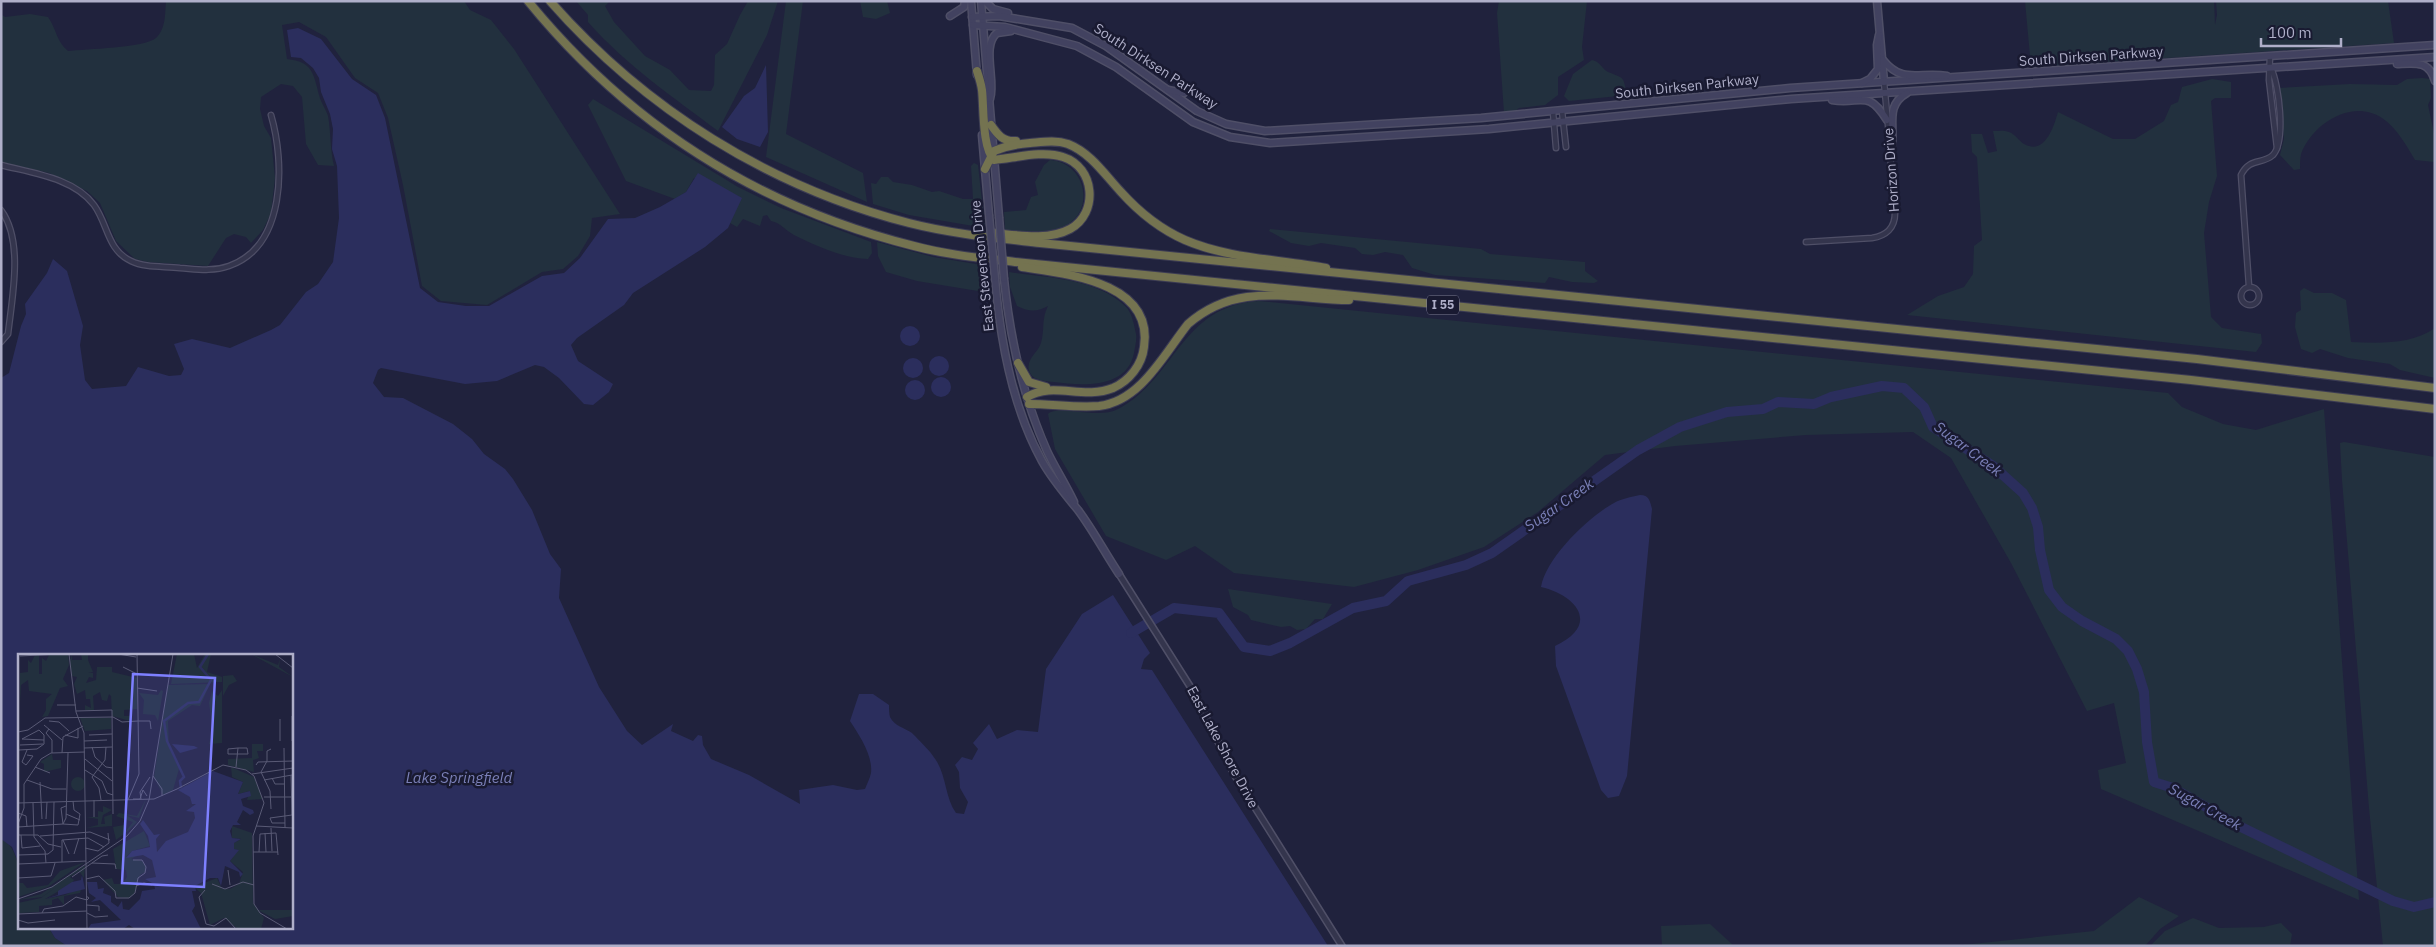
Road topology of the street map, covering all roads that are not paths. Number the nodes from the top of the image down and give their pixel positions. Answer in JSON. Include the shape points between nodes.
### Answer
{"nodes":[{"id":1,"x":528,"y":1,"type":"edge"},
{"id":2,"x":550,"y":1,"type":"edge"},
{"id":3,"x":965,"y":1,"type":"edge"},
{"id":4,"x":971,"y":1,"type":"edge"},
{"id":5,"x":981,"y":1,"type":"edge"},
{"id":6,"x":985,"y":1,"type":"edge"},
{"id":7,"x":1878,"y":1,"type":"edge"},
{"id":8,"x":950,"y":16,"type":"dead end"},
{"id":9,"x":972,"y":17,"type":"junction"},
{"id":10,"x":982,"y":21,"type":"junction"},
{"id":11,"x":973,"y":25,"type":"junction"},
{"id":12,"x":1060,"y":25,"type":"junction"},
{"id":13,"x":1012,"y":31,"type":"junction"},
{"id":14,"x":1880,"y":32,"type":"junction"},
{"id":15,"x":2435,"y":45,"type":"edge"},
{"id":16,"x":2270,"y":56,"type":"junction"},
{"id":17,"x":2435,"y":57,"type":"edge"},
{"id":18,"x":1883,"y":59,"type":"junction"},
{"id":19,"x":2186,"y":62,"type":"junction"},
{"id":20,"x":2331,"y":64,"type":"junction"},
{"id":21,"x":2271,"y":68,"type":"junction"},
{"id":22,"x":977,"y":71,"type":"junction"},
{"id":23,"x":2187,"y":73,"type":"junction"},
{"id":24,"x":2011,"y":74,"type":"junction"},
{"id":25,"x":1955,"y":77,"type":"junction"},
{"id":26,"x":2435,"y":81,"type":"edge"},
{"id":27,"x":1884,"y":82,"type":"junction"},
{"id":28,"x":1861,"y":84,"type":"junction"},
{"id":29,"x":2012,"y":85,"type":"junction"},
{"id":30,"x":1166,"y":90,"type":"junction"},
{"id":31,"x":1910,"y":92,"type":"junction"},
{"id":32,"x":1184,"y":93,"type":"dead end"},
{"id":33,"x":1885,"y":93,"type":"junction"},
{"id":34,"x":1821,"y":97,"type":"junction"},
{"id":35,"x":989,"y":102,"type":"junction"},
{"id":36,"x":1562,"y":111,"type":"junction"},
{"id":37,"x":1552,"y":112,"type":"junction"},
{"id":38,"x":271,"y":115,"type":"dead end"},
{"id":39,"x":1888,"y":120,"type":"junction"},
{"id":40,"x":1563,"y":122,"type":"junction"},
{"id":41,"x":1554,"y":124,"type":"junction"},
{"id":42,"x":991,"y":125,"type":"junction"},
{"id":43,"x":1566,"y":147,"type":"dead end"},
{"id":44,"x":1556,"y":148,"type":"dead end"},
{"id":45,"x":1890,"y":154,"type":"junction"},
{"id":46,"x":993,"y":156,"type":"junction"},
{"id":47,"x":1093,"y":160,"type":"junction"},
{"id":48,"x":1,"y":165,"type":"edge"},
{"id":49,"x":985,"y":169,"type":"junction"},
{"id":50,"x":1,"y":210,"type":"edge"},
{"id":51,"x":910,"y":223,"type":"junction"},
{"id":52,"x":1806,"y":242,"type":"dead end"},
{"id":53,"x":942,"y":251,"type":"junction"},
{"id":54,"x":1377,"y":277,"type":"junction"},
{"id":55,"x":2249,"y":286,"type":"junction"},
{"id":56,"x":1413,"y":302,"type":"junction"},
{"id":57,"x":1,"y":342,"type":"edge"},
{"id":58,"x":1018,"y":363,"type":"junction"},
{"id":59,"x":2435,"y":388,"type":"edge"},
{"id":60,"x":1090,"y":393,"type":"junction"},
{"id":61,"x":1028,"y":401,"type":"junction"},
{"id":62,"x":1019,"y":403,"type":"junction"},
{"id":63,"x":2435,"y":409,"type":"edge"},
{"id":64,"x":1078,"y":510,"type":"junction"},
{"id":65,"x":1119,"y":574,"type":"joint"},
{"id":66,"x":1342,"y":946,"type":"edge"}],
"edges":[{"from":1,"to":53,"type":"highway","number":"I 55","via":[[613,92],[683,146],[725,172],[833,222],[898,242]]},
{"from":2,"to":51,"type":"highway","number":"I 55","via":[[624,75],[676,115],[723,145],[818,194]]},
{"from":3,"to":8,"type":"main road","via":[[964,7]]},
{"from":4,"to":9,"type":"main road","name":"East Stevenson Drive"},
{"from":5,"to":10,"type":"main road","name":"East Stevenson Drive"},
{"from":6,"to":12,"type":"main road","via":[[1000,12]]},
{"from":7,"to":14,"type":"main road"},
{"from":9,"to":10,"type":"main road","name":"South Dirksen Parkway"},
{"from":9,"to":11,"type":"main road","name":"East Stevenson Drive"},
{"from":10,"to":11,"type":"main road","name":"South Dirksen Parkway"},
{"from":10,"to":12,"type":"main road","name":"South Dirksen Parkway","via":[[999,16]]},
{"from":10,"to":13,"type":"main road","name":"South Dirksen Parkway"},
{"from":10,"to":35,"type":"main road","name":"East Stevenson Drive"},
{"from":11,"to":22,"type":"main road","name":"East Stevenson Drive"},
{"from":12,"to":30,"type":"main road","name":"South Dirksen Parkway","via":[[1090,36]]},
{"from":13,"to":35,"type":"main road","via":[[997,33],[990,43],[993,91]]},
{"from":13,"to":41,"type":"main road","name":"South Dirksen Parkway","via":[[1086,49],[1193,122],[1224,135],[1247,140],[1279,143]]},
{"from":14,"to":18,"type":"main road"},
{"from":14,"to":28,"type":"main road","via":[[1878,69]]},
{"from":15,"to":16,"type":"main road","name":"South Dirksen Parkway"},
{"from":16,"to":19,"type":"main road","name":"South Dirksen Parkway"},
{"from":16,"to":21,"type":"street"},
{"from":17,"to":20,"type":"main road","name":"South Dirksen Parkway"},
{"from":18,"to":25,"type":"main road","via":[[1900,75]]},
{"from":18,"to":27,"type":"main road"},
{"from":19,"to":23,"type":"street"},
{"from":19,"to":24,"type":"main road","name":"South Dirksen Parkway"},
{"from":20,"to":21,"type":"main road","name":"South Dirksen Parkway"},
{"from":20,"to":26,"type":"main road","via":[[2422,64],[2431,70]]},
{"from":21,"to":23,"type":"main road","name":"South Dirksen Parkway"},
{"from":21,"to":55,"type":"street","via":[[2276,78],[2280,128],[2277,148],[2272,156],[2249,164],[2241,175]]},
{"from":22,"to":46,"type":"highway","via":[[982,87],[987,141]]},
{"from":22,"to":49,"type":"main road","name":"East Stevenson Drive"},
{"from":23,"to":29,"type":"main road","name":"South Dirksen Parkway"},
{"from":24,"to":25,"type":"main road","name":"South Dirksen Parkway"},
{"from":24,"to":29,"type":"street"},
{"from":25,"to":27,"type":"main road","name":"South Dirksen Parkway"},
{"from":27,"to":28,"type":"main road","name":"South Dirksen Parkway"},
{"from":27,"to":33,"type":"street","name":"Horizon Drive"},
{"from":28,"to":36,"type":"main road","name":"South Dirksen Parkway","via":[[1720,94]]},
{"from":29,"to":31,"type":"main road","name":"South Dirksen Parkway"},
{"from":30,"to":32,"type":"main road"},
{"from":30,"to":37,"type":"main road","name":"South Dirksen Parkway","via":[[1211,119],[1265,132]]},
{"from":31,"to":33,"type":"main road","name":"South Dirksen Parkway"},
{"from":31,"to":45,"type":"main road","via":[[1897,101],[1892,110],[1894,141]]},
{"from":33,"to":34,"type":"main road","name":"South Dirksen Parkway"},
{"from":33,"to":39,"type":"street","name":"Horizon Drive"},
{"from":34,"to":39,"type":"main road","via":[[1837,101],[1870,100]]},
{"from":34,"to":40,"type":"main road","name":"South Dirksen Parkway"},
{"from":35,"to":42,"type":"main road","name":"East Stevenson Drive"},
{"from":36,"to":37,"type":"main road","name":"South Dirksen Parkway"},
{"from":36,"to":40,"type":"street"},
{"from":37,"to":41,"type":"street"},
{"from":38,"to":48,"type":"street","via":[[276,131],[279,176],[274,215],[257,247],[242,260],[221,268],[203,270],[132,262],[113,246],[88,197],[60,181]]},
{"from":39,"to":45,"type":"street","name":"Horizon Drive"},
{"from":40,"to":41,"type":"main road","name":"South Dirksen Parkway"},
{"from":40,"to":43,"type":"street"},
{"from":41,"to":44,"type":"street"},
{"from":42,"to":46,"type":"main road","name":"East Stevenson Drive"},
{"from":42,"to":47,"type":"highway","via":[[1005,140],[1063,140],[1078,146]]},
{"from":45,"to":52,"type":"street","name":"Horizon Drive","via":[[1895,220],[1888,231],[1872,238]]},
{"from":46,"to":47,"type":"highway","via":[[1011,145],[1057,142],[1074,147]]},
{"from":46,"to":49,"type":"highway"},
{"from":46,"to":51,"type":"highway","via":[[1052,155],[1074,162],[1086,176],[1090,192],[1083,218],[1064,232],[1037,235]]},
{"from":46,"to":58,"type":"main road","name":"East Stevenson Drive","bridge":true,"via":[[1004,279]]},
{"from":47,"to":54,"type":"highway","via":[[1144,214],[1184,239],[1210,249]]},
{"from":49,"to":62,"type":"main road","name":"East Stevenson Drive","bridge":true,"via":[[994,278],[1007,360]]},
{"from":50,"to":57,"type":"street","via":[[9,221],[14,249],[8,334]]},
{"from":51,"to":54,"type":"highway","number":"I 55","via":[[1006,240]]},
{"from":53,"to":56,"type":"highway","number":"I 55","via":[[1015,262]]},
{"from":53,"to":60,"type":"highway","via":[[963,260],[1084,279],[1110,288],[1126,298],[1142,321],[1145,335],[1142,357],[1133,373],[1119,385]]},
{"from":54,"to":59,"type":"highway","number":"I 55","via":[[2197,359]]},
{"from":55,"to":55,"type":"street","via":[[2240,295],[2244,303],[2250,305],[2257,302],[2259,294]]},
{"from":56,"to":61,"type":"highway","via":[[1258,295],[1239,297],[1223,302],[1188,324],[1137,388],[1120,401],[1090,406]]},
{"from":56,"to":63,"type":"highway","number":"I 55","via":[[2285,390]]},
{"from":58,"to":60,"type":"highway","via":[[1032,384]]},
{"from":58,"to":61,"type":"main road","name":"East Stevenson Drive"},
{"from":60,"to":61,"type":"highway","via":[[1038,390]]},
{"from":61,"to":62,"type":"main road"},
{"from":61,"to":64,"type":"main road","name":"East Stevenson Drive","via":[[1047,451]]},
{"from":62,"to":64,"type":"main road","name":"East Stevenson Drive","via":[[1042,460]]},
{"from":64,"to":65,"type":"main road","name":"East Stevenson Drive"},
{"from":65,"to":66,"type":"street","name":"East Lake Shore Drive","via":[[1193,691],[1234,774]]}]}
